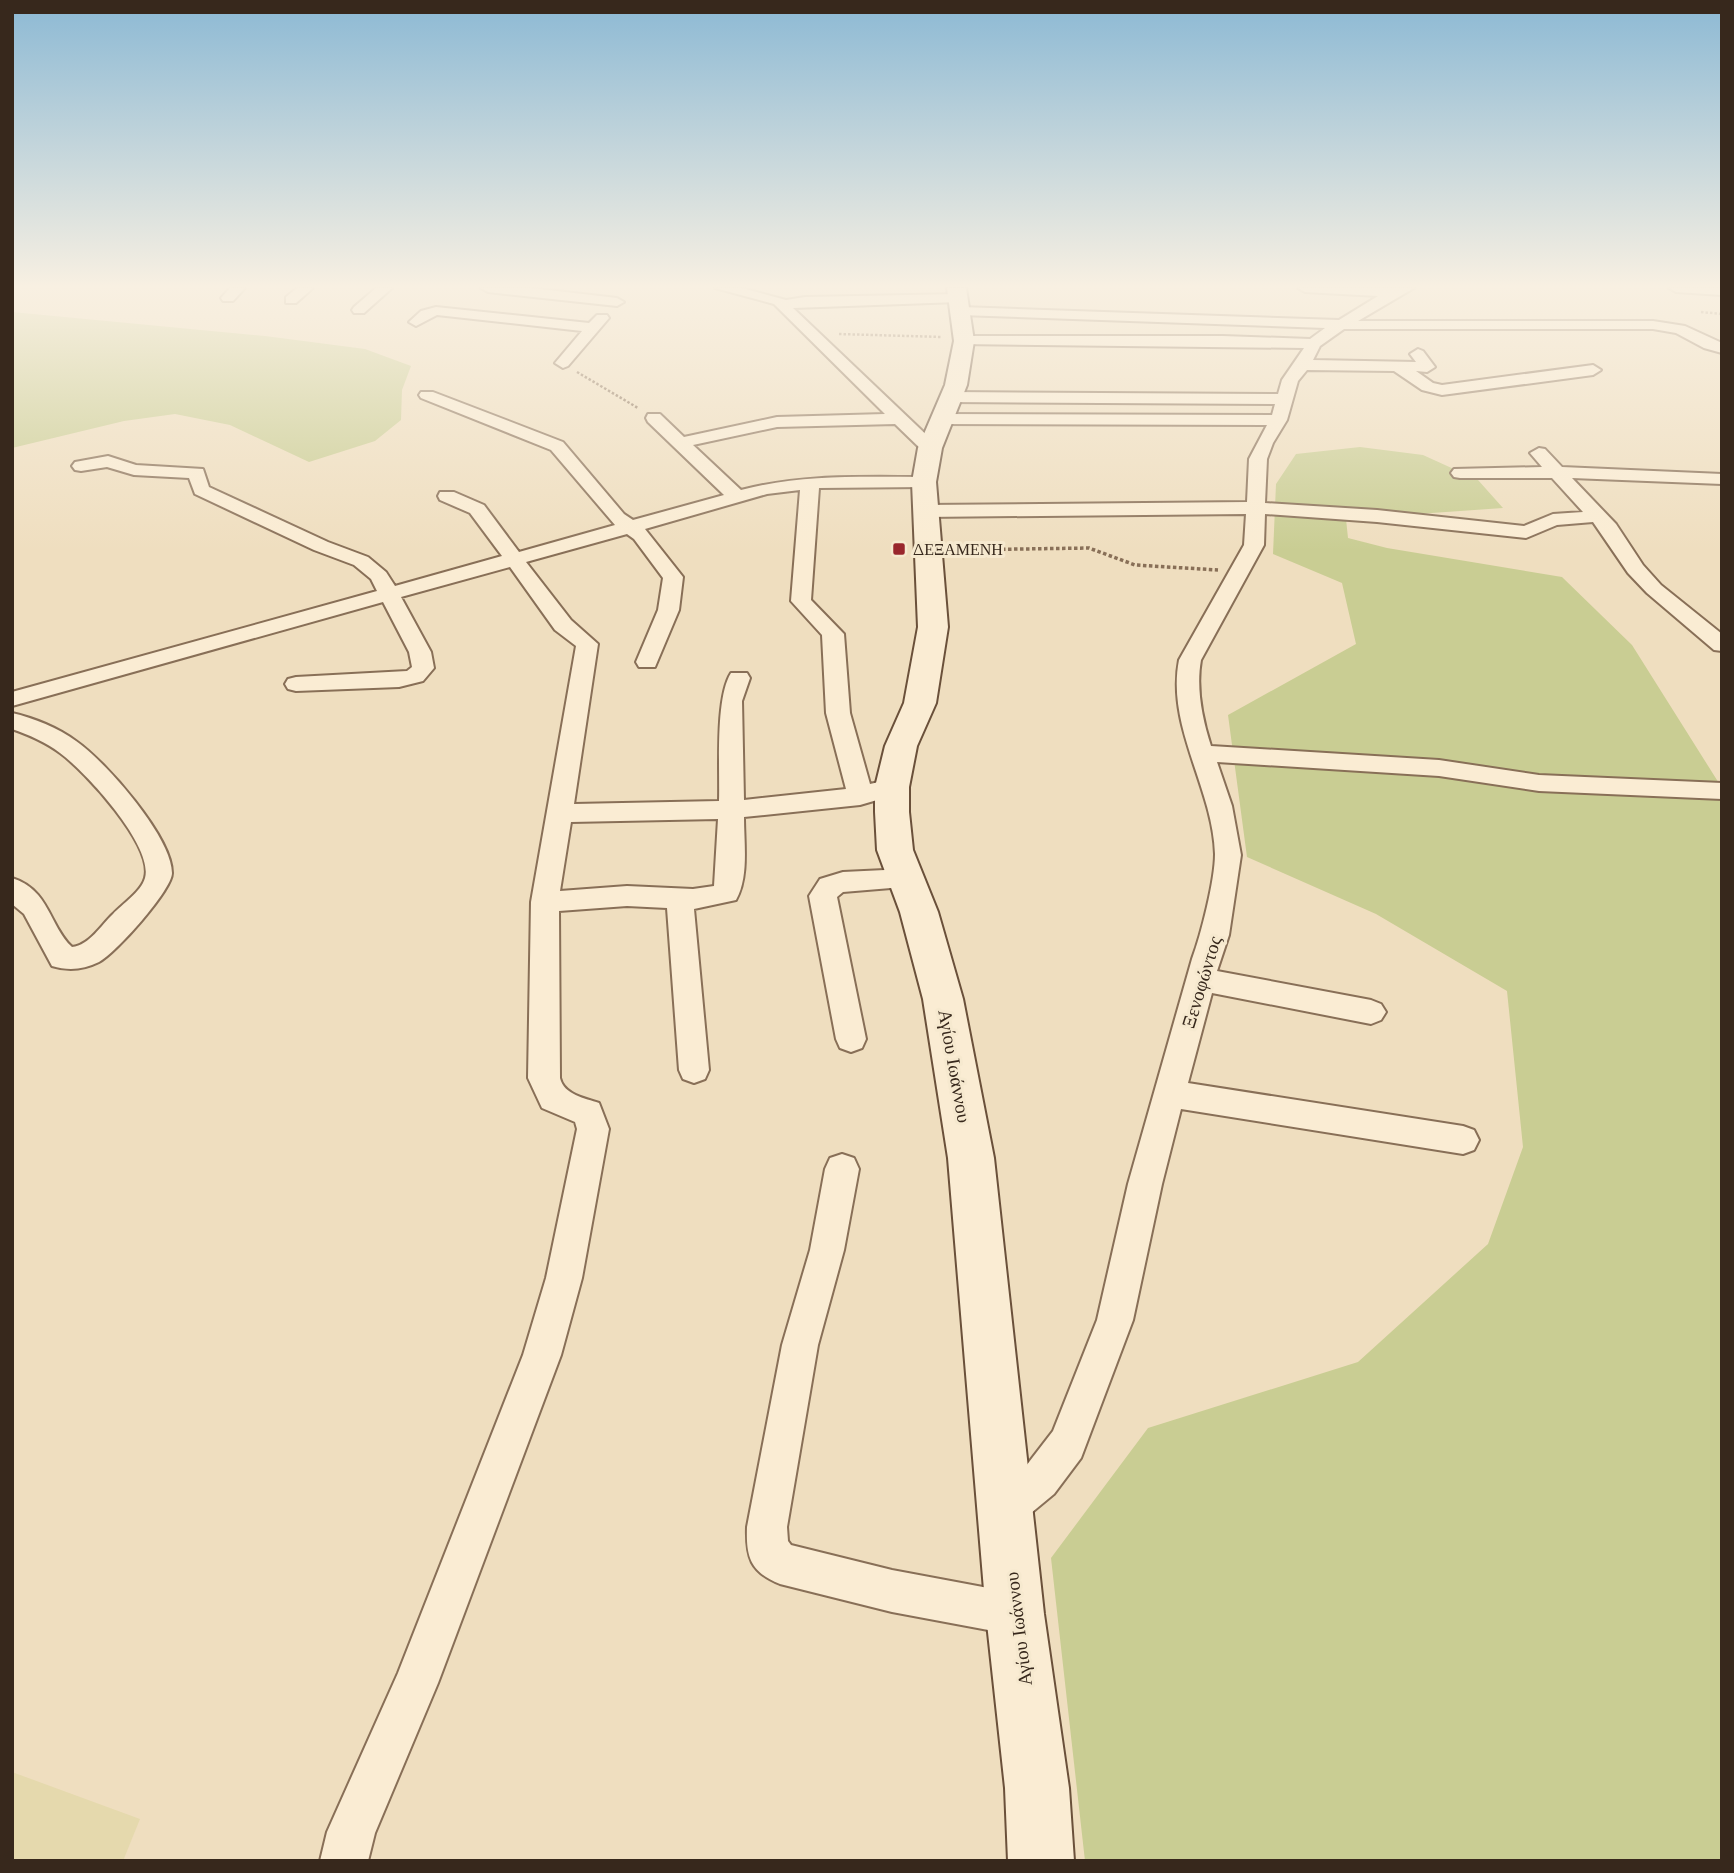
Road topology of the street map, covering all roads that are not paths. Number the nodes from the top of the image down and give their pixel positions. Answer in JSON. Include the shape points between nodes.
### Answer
{"nodes":[{"id":1,"x":855,"y":375,"type":"edge"},
{"id":2,"x":950,"y":375,"type":"edge"},
{"id":3,"x":1294,"y":375,"type":"edge"},
{"id":4,"x":1411,"y":375,"type":"edge"},
{"id":5,"x":1552,"y":375,"type":"edge"},
{"id":6,"x":427,"y":395,"type":"dead end"},
{"id":7,"x":1077,"y":398,"type":"junction"},
{"id":8,"x":1285,"y":399,"type":"junction"},
{"id":9,"x":654,"y":418,"type":"road end"},
{"id":10,"x":901,"y":419,"type":"junction"},
{"id":11,"x":1082,"y":419,"type":"junction"},
{"id":12,"x":1279,"y":420,"type":"junction"},
{"id":13,"x":680,"y":443,"type":"junction"},
{"id":14,"x":1539,"y":453,"type":"dead end"},
{"id":15,"x":80,"y":466,"type":"dead end"},
{"id":16,"x":933,"y":467,"type":"junction"},
{"id":17,"x":1556,"y":472,"type":"junction"},
{"id":18,"x":1460,"y":473,"type":"dead end"},
{"id":19,"x":1722,"y":479,"type":"edge"},
{"id":20,"x":810,"y":483,"type":"junction"},
{"id":21,"x":447,"y":496,"type":"dead end"},
{"id":22,"x":737,"y":497,"type":"junction"},
{"id":23,"x":1257,"y":509,"type":"junction"},
{"id":24,"x":1597,"y":516,"type":"junction"},
{"id":25,"x":629,"y":526,"type":"junction"},
{"id":26,"x":511,"y":558,"type":"junction"},
{"id":27,"x":388,"y":593,"type":"junction"},
{"id":28,"x":1722,"y":645,"type":"edge"},
{"id":29,"x":647,"y":662,"type":"dead end"},
{"id":30,"x":739,"y":678,"type":"dead end"},
{"id":31,"x":296,"y":684,"type":"dead end"},
{"id":32,"x":12,"y":699,"type":"edge"},
{"id":33,"x":12,"y":720,"type":"edge"},
{"id":34,"x":1204,"y":753,"type":"junction"},
{"id":35,"x":876,"y":791,"type":"junction"},
{"id":36,"x":1722,"y":791,"type":"edge"},
{"id":37,"x":730,"y":808,"type":"junction"},
{"id":38,"x":560,"y":813,"type":"junction"},
{"id":39,"x":906,"y":879,"type":"junction"},
{"id":40,"x":12,"y":888,"type":"edge"},
{"id":41,"x":680,"y":901,"type":"junction"},
{"id":42,"x":545,"y":902,"type":"junction"},
{"id":43,"x":1201,"y":979,"type":"junction"},
{"id":44,"x":1371,"y":1012,"type":"dead end"},
{"id":45,"x":850,"y":1039,"type":"dead end"},
{"id":46,"x":694,"y":1070,"type":"dead end"},
{"id":47,"x":1170,"y":1094,"type":"junction"},
{"id":48,"x":1462,"y":1140,"type":"dead end"},
{"id":49,"x":842,"y":1169,"type":"dead end"},
{"id":50,"x":1005,"y":1509,"type":"junction"},
{"id":51,"x":1015,"y":1614,"type":"junction"},
{"id":52,"x":344,"y":1861,"type":"edge"},
{"id":53,"x":1041,"y":1861,"type":"edge"}],
"edges":[{"from":1,"to":10,"type":"street"},
{"from":2,"to":16,"type":"street","name":"Αγίου Ιωάννου"},
{"from":3,"to":8,"type":"street","name":"Ξενοφώντος"},
{"from":4,"to":5,"type":"street","via":[[1441,390]]},
{"from":6,"to":25,"type":"street","via":[[557,446],[617,518]]},
{"from":7,"to":8,"type":"street"},
{"from":7,"to":11,"type":"street"},
{"from":7,"to":16,"type":"street"},
{"from":8,"to":12,"type":"street","name":"Ξενοφώντος"},
{"from":9,"to":13,"type":"street"},
{"from":10,"to":13,"type":"street","via":[[777,422]]},
{"from":10,"to":16,"type":"street"},
{"from":11,"to":12,"type":"street"},
{"from":11,"to":16,"type":"street"},
{"from":12,"to":23,"type":"street","name":"Ξενοφώντος","via":[[1258,458]]},
{"from":13,"to":22,"type":"street"},
{"from":14,"to":17,"type":"street"},
{"from":15,"to":27,"type":"street","via":[[108,461],[134,470],[197,473],[201,490],[361,561],[379,576]]},
{"from":16,"to":20,"type":"street"},
{"from":16,"to":23,"type":"street"},
{"from":16,"to":35,"type":"street","name":"Αγίου Ιωάννου","via":[[933,627],[920,703]]},
{"from":17,"to":18,"type":"street"},
{"from":17,"to":19,"type":"street"},
{"from":17,"to":24,"type":"street"},
{"from":20,"to":22,"type":"street"},
{"from":20,"to":35,"type":"street","via":[[801,601],[833,634],[838,713],[853,762]]},
{"from":21,"to":26,"type":"street","via":[[477,509]]},
{"from":22,"to":25,"type":"street"},
{"from":23,"to":24,"type":"street","via":[[1527,532],[1553,520]]},
{"from":23,"to":34,"type":"street","name":"Ξενοφώντος","via":[[1254,545],[1190,660],[1189,700]]},
{"from":24,"to":28,"type":"street","via":[[1654,589]]},
{"from":25,"to":26,"type":"street"},
{"from":25,"to":29,"type":"street","via":[[673,577],[670,610]]},
{"from":26,"to":27,"type":"street"},
{"from":26,"to":38,"type":"street","via":[[563,625],[587,644]]},
{"from":27,"to":31,"type":"street","via":[[420,653],[423,668],[415,677]]},
{"from":27,"to":32,"type":"street"},
{"from":30,"to":37,"type":"street","via":[[731,701]]},
{"from":33,"to":40,"type":"street","via":[[70,748],[94,772],[133,815],[159,859],[160,876],[94,951],[78,960],[62,958],[34,906]]},
{"from":34,"to":36,"type":"street","via":[[1439,768],[1539,783]]},
{"from":34,"to":43,"type":"street","name":"Ξενοφώντος","via":[[1228,855],[1215,935]]},
{"from":35,"to":37,"type":"street","via":[[815,803]]},
{"from":35,"to":39,"type":"street","name":"Αγίου Ιωάννου"},
{"from":37,"to":38,"type":"street"},
{"from":37,"to":41,"type":"street","via":[[726,893]]},
{"from":38,"to":42,"type":"street"},
{"from":39,"to":45,"type":"street","via":[[843,882],[830,886],[823,896]]},
{"from":39,"to":50,"type":"street","name":"Αγίου Ιωάννου","via":[[943,999],[971,1157]]},
{"from":41,"to":42,"type":"street","via":[[635,896]]},
{"from":41,"to":46,"type":"street"},
{"from":42,"to":52,"type":"street","via":[[546,1093],[588,1113],[593,1129],[564,1279],[542,1355],[416,1683],[351,1832]]},
{"from":43,"to":44,"type":"street"},
{"from":43,"to":47,"type":"street","name":"Ξενοφώντος"},
{"from":47,"to":48,"type":"street"},
{"from":47,"to":50,"type":"street","name":"Ξενοφώντος","via":[[1115,1321],[1072,1432],[1041,1480]]},
{"from":49,"to":51,"type":"street","via":[[827,1250],[800,1345],[767,1527],[767,1550],[780,1563],[892,1591]]},
{"from":50,"to":51,"type":"street","name":"Αγίου Ιωάννου"},
{"from":51,"to":53,"type":"street","name":"Αγίου Ιωάννου","via":[[1037,1788]]}]}
